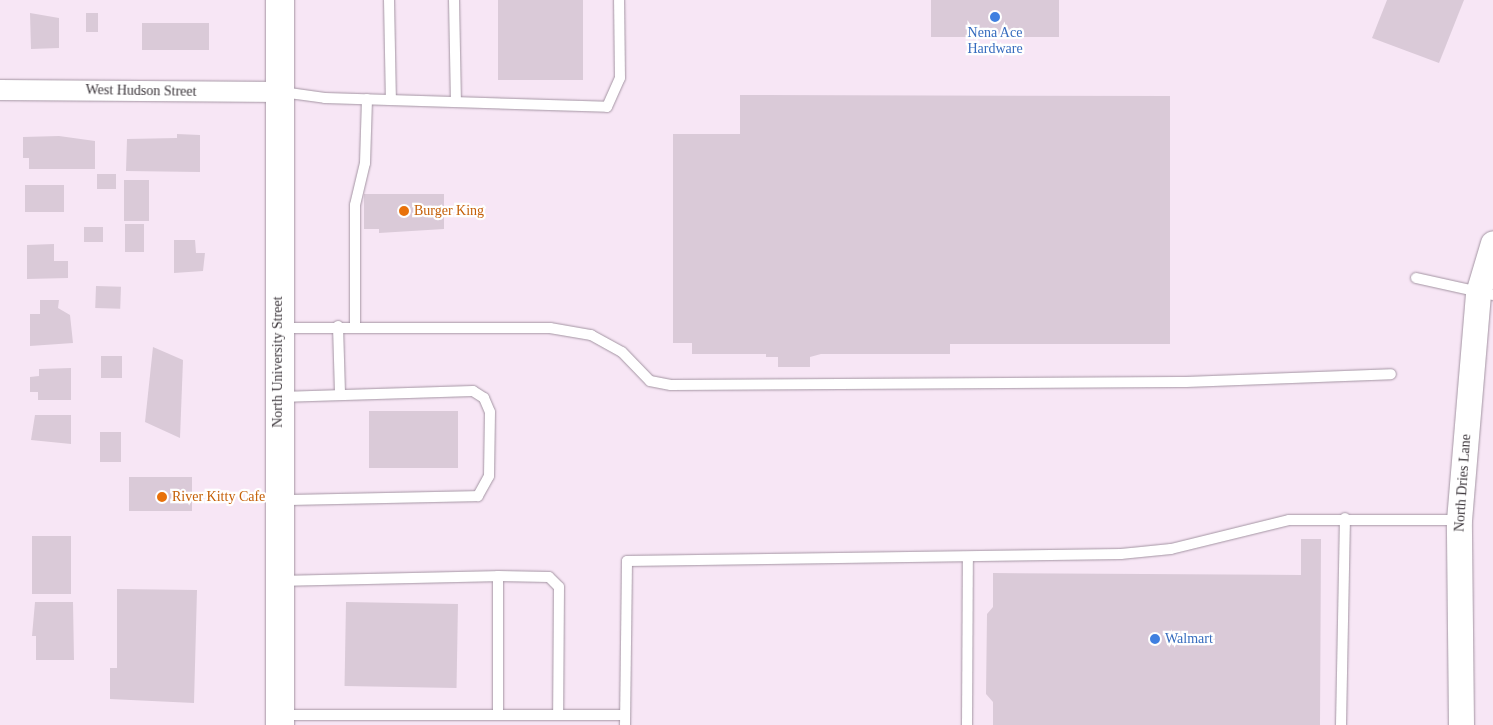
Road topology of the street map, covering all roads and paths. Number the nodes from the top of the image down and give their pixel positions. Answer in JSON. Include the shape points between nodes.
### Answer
{"nodes":[{"id":1,"x":280,"y":0,"type":"edge"},
{"id":2,"x":388,"y":0,"type":"edge"},
{"id":3,"x":454,"y":0,"type":"edge"},
{"id":4,"x":619,"y":0,"type":"edge"},
{"id":5,"x":0,"y":90,"type":"edge"},
{"id":6,"x":282,"y":92,"type":"junction"},
{"id":7,"x":366,"y":99,"type":"junction"},
{"id":8,"x":391,"y":100,"type":"junction"},
{"id":9,"x":456,"y":102,"type":"junction"},
{"id":10,"x":1493,"y":243,"type":"edge"},
{"id":11,"x":1416,"y":278,"type":"dead end"},
{"id":12,"x":1486,"y":294,"type":"edge"},
{"id":13,"x":338,"y":326,"type":"junction"},
{"id":14,"x":355,"y":326,"type":"junction"},
{"id":15,"x":277,"y":328,"type":"junction"},
{"id":16,"x":1392,"y":374,"type":"dead end"},
{"id":17,"x":340,"y":395,"type":"junction"},
{"id":18,"x":278,"y":398,"type":"junction"},
{"id":19,"x":278,"y":500,"type":"junction"},
{"id":20,"x":1346,"y":518,"type":"junction"},
{"id":21,"x":1459,"y":520,"type":"junction"},
{"id":22,"x":968,"y":559,"type":"junction"},
{"id":23,"x":498,"y":576,"type":"junction"},
{"id":24,"x":279,"y":580,"type":"junction"},
{"id":25,"x":498,"y":714,"type":"junction"},
{"id":26,"x":558,"y":715,"type":"junction"},
{"id":27,"x":280,"y":720,"type":"edge"},
{"id":28,"x":625,"y":720,"type":"edge"},
{"id":29,"x":967,"y":725,"type":"edge"},
{"id":30,"x":1341,"y":725,"type":"edge"},
{"id":31,"x":1461,"y":725,"type":"edge"}],
"edges":[{"from":1,"to":6,"type":"main road","name":"North University Street"},
{"from":2,"to":8,"type":"lane"},
{"from":3,"to":9,"type":"lane"},
{"from":4,"to":9,"type":"lane","via":[[620,78],[607,107]]},
{"from":5,"to":6,"type":"street","name":"West Hudson Street"},
{"from":6,"to":7,"type":"lane"},
{"from":6,"to":15,"type":"main road","name":"North University Street"},
{"from":7,"to":8,"type":"lane"},
{"from":7,"to":14,"type":"lane","via":[[365,163],[355,205]]},
{"from":8,"to":9,"type":"lane"},
{"from":10,"to":12,"type":"street","name":"North Dries Lane"},
{"from":11,"to":12,"type":"lane"},
{"from":12,"to":21,"type":"street","name":"North Dries Lane"},
{"from":13,"to":14,"type":"lane"},
{"from":13,"to":15,"type":"lane"},
{"from":13,"to":17,"type":"lane"},
{"from":14,"to":16,"type":"lane","via":[[512,326],[591,336],[622,352],[650,381],[671,385],[1186,382]]},
{"from":15,"to":18,"type":"main road","name":"North University Street"},
{"from":17,"to":18,"type":"lane"},
{"from":17,"to":19,"type":"lane","via":[[473,391],[484,398],[490,412],[486,489],[478,496]]},
{"from":18,"to":19,"type":"main road","name":"North University Street"},
{"from":19,"to":24,"type":"main road","name":"North University Street"},
{"from":20,"to":21,"type":"lane"},
{"from":20,"to":22,"type":"lane","via":[[1289,520],[1146,552]]},
{"from":20,"to":30,"type":"lane"},
{"from":21,"to":31,"type":"street","name":"North Dries Lane"},
{"from":22,"to":28,"type":"lane","via":[[627,560]]},
{"from":22,"to":29,"type":"lane"},
{"from":23,"to":24,"type":"lane"},
{"from":23,"to":25,"type":"lane"},
{"from":23,"to":26,"type":"lane","via":[[550,577],[559,587]]},
{"from":24,"to":27,"type":"main road","name":"North University Street"},
{"from":25,"to":26,"type":"lane"},
{"from":25,"to":27,"type":"lane"},
{"from":26,"to":28,"type":"lane"}]}
